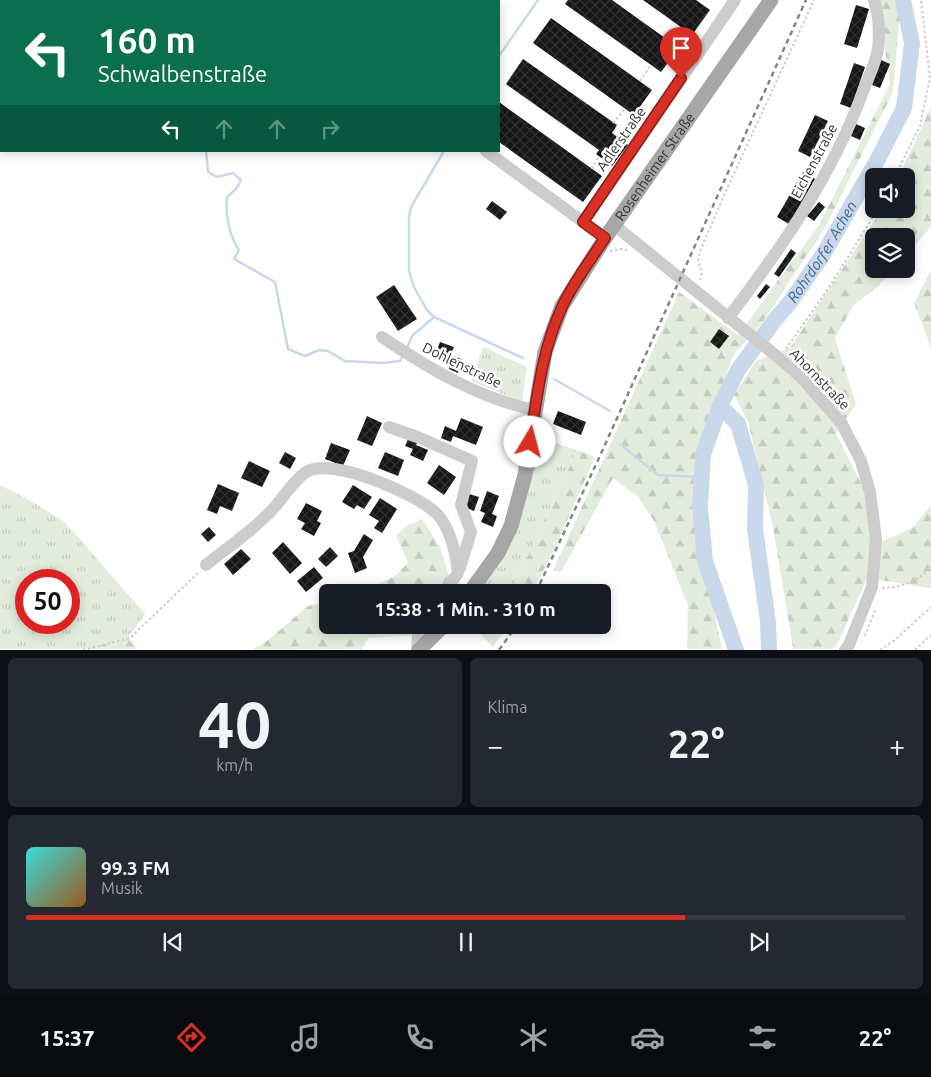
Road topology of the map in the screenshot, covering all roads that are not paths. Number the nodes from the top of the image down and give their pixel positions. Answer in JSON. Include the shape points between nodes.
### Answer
{"nodes":[{"id":1,"x":735,"y":0,"type":"edge"},
{"id":2,"x":771,"y":0,"type":"edge"},
{"id":3,"x":874,"y":0,"type":"edge"},
{"id":4,"x":487,"y":152,"type":"edge"},
{"id":5,"x":583,"y":222,"type":"junction"},
{"id":6,"x":614,"y":225,"type":"junction"},
{"id":7,"x":605,"y":238,"type":"junction"},
{"id":8,"x":728,"y":318,"type":"junction"},
{"id":9,"x":382,"y":337,"type":"dead end"},
{"id":10,"x":535,"y":410,"type":"junction"},
{"id":11,"x":388,"y":427,"type":"dead end"},
{"id":12,"x":206,"y":565,"type":"road end"},
{"id":13,"x":458,"y":572,"type":"junction"},
{"id":14,"x":450,"y":584,"type":"edge"},
{"id":15,"x":476,"y":584,"type":"edge"},
{"id":16,"x":418,"y":634,"type":"edge"},
{"id":17,"x":435,"y":634,"type":"edge"},
{"id":18,"x":418,"y":650,"type":"edge"},
{"id":19,"x":845,"y":650,"type":"edge"}],
"edges":[{"from":1,"to":5,"type":"street","name":"Adlerstraße"},
{"from":2,"to":6,"type":"main road","name":"Rosenheimer Straße"},
{"from":3,"to":8,"type":"street","name":"Eichenstraße","via":[[879,16],[878,50],[854,117],[816,193]]},
{"from":4,"to":5,"type":"street"},
{"from":5,"to":7,"type":"street"},
{"from":6,"to":7,"type":"main road","name":"Rosenheimer Straße"},
{"from":6,"to":8,"type":"street","name":"Ahornstraße"},
{"from":7,"to":10,"type":"main road","name":"Rosenheimer Straße","via":[[562,306],[552,330]]},
{"from":8,"to":19,"type":"street","name":"Ahornstraße","via":[[803,379],[842,424],[861,461],[870,492],[879,589]]},
{"from":9,"to":10,"type":"street","name":"Dohlenstraße","via":[[413,358],[492,398]]},
{"from":10,"to":15,"type":"main road","name":"Rosenheimer Straße","via":[[525,474],[511,526],[498,553]]},
{"from":11,"to":13,"type":"street","via":[[472,461],[461,505],[470,532]]},
{"from":12,"to":13,"type":"street","via":[[274,508],[307,472],[323,469],[352,472],[406,493],[437,513],[451,536]]},
{"from":13,"to":14,"type":"street"},
{"from":16,"to":18,"type":"street"},
{"from":17,"to":18,"type":"main road"}]}
